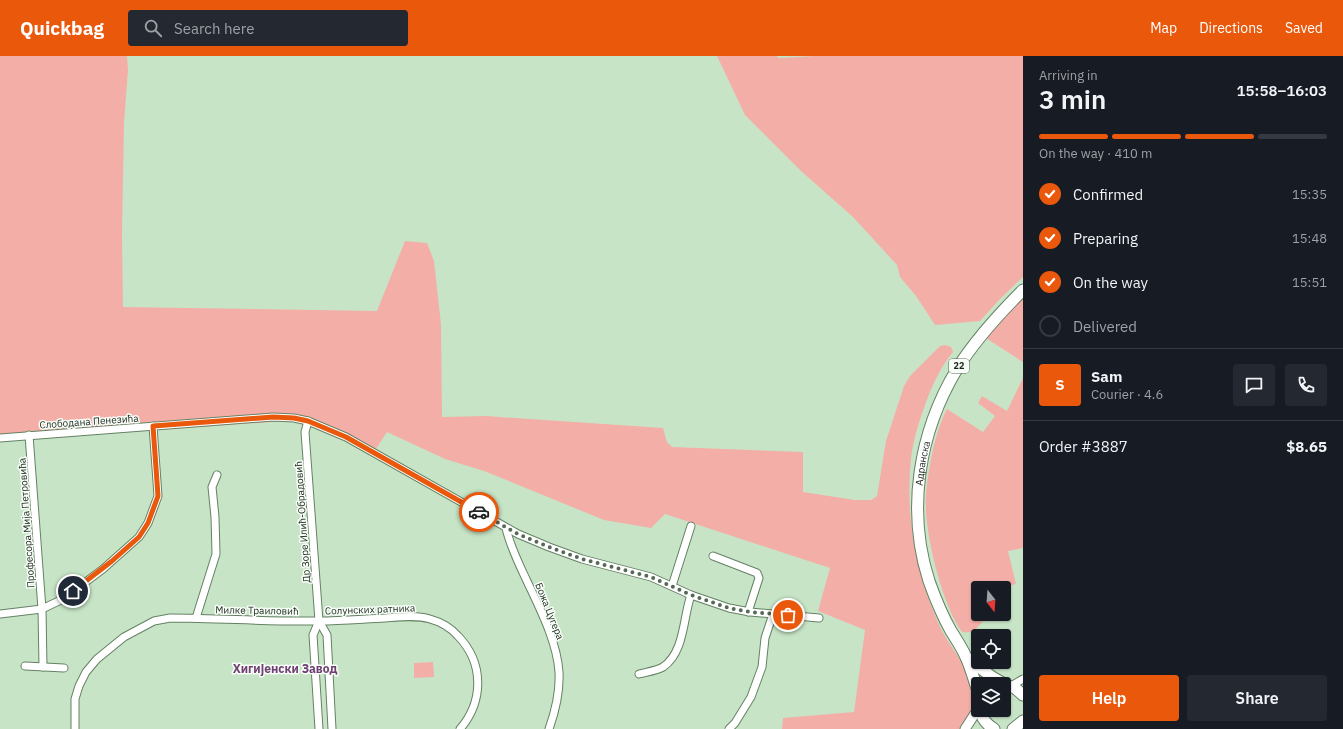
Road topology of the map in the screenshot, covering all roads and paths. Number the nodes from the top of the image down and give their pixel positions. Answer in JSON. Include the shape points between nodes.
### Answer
{"nodes":[{"id":1,"x":1023,"y":290,"type":"edge"},
{"id":2,"x":308,"y":421,"type":"junction"},
{"id":3,"x":153,"y":426,"type":"junction"},
{"id":4,"x":29,"y":435,"type":"junction"},
{"id":5,"x":0,"y":438,"type":"edge"},
{"id":6,"x":217,"y":475,"type":"dead end"},
{"id":7,"x":691,"y":526,"type":"dead end"},
{"id":8,"x":506,"y":528,"type":"junction"},
{"id":9,"x":713,"y":556,"type":"dead end"},
{"id":10,"x":672,"y":586,"type":"junction"},
{"id":11,"x":691,"y":595,"type":"junction"},
{"id":12,"x":42,"y":609,"type":"junction"},
{"id":13,"x":748,"y":612,"type":"junction"},
{"id":14,"x":0,"y":614,"type":"edge"},
{"id":15,"x":773,"y":614,"type":"junction"},
{"id":16,"x":196,"y":618,"type":"junction"},
{"id":17,"x":819,"y":618,"type":"dead end"},
{"id":18,"x":319,"y":621,"type":"junction"},
{"id":19,"x":966,"y":656,"type":"junction"},
{"id":20,"x":25,"y":666,"type":"dead end"},
{"id":21,"x":44,"y":667,"type":"junction"},
{"id":22,"x":64,"y":668,"type":"dead end"},
{"id":23,"x":639,"y":674,"type":"dead end"},
{"id":24,"x":973,"y":677,"type":"edge"},
{"id":25,"x":991,"y":677,"type":"edge"},
{"id":26,"x":1023,"y":679,"type":"edge"},
{"id":27,"x":1011,"y":684,"type":"edge"},
{"id":28,"x":1011,"y":687,"type":"edge"},
{"id":29,"x":1023,"y":694,"type":"edge"},
{"id":30,"x":974,"y":717,"type":"edge"},
{"id":31,"x":982,"y":717,"type":"edge"},
{"id":32,"x":1023,"y":721,"type":"edge"},
{"id":33,"x":75,"y":729,"type":"edge"},
{"id":34,"x":319,"y":729,"type":"edge"},
{"id":35,"x":332,"y":729,"type":"edge"},
{"id":36,"x":460,"y":729,"type":"edge"},
{"id":37,"x":549,"y":729,"type":"edge"},
{"id":38,"x":729,"y":729,"type":"edge"},
{"id":39,"x":965,"y":729,"type":"edge"},
{"id":40,"x":994,"y":729,"type":"edge"},
{"id":41,"x":1014,"y":729,"type":"edge"}],
"edges":[{"from":1,"to":19,"type":"main road","name":"Адранска","number":"22","via":[[986,330],[958,368],[934,420],[920,470],[918,519],[925,566],[938,605]]},
{"from":2,"to":3,"type":"street","name":"Слободана Пенезића","via":[[273,417]]},
{"from":2,"to":8,"type":"street","name":"Слободана Пенезића","via":[[346,437]]},
{"from":2,"to":18,"type":"street","name":"Др Зоре Илић-Обрадовић","via":[[305,432]]},
{"from":3,"to":4,"type":"street","name":"Слободана Пенезића"},
{"from":3,"to":12,"type":"street","via":[[158,496],[148,523],[139,537],[103,569],[63,599]]},
{"from":4,"to":5,"type":"street","name":"Слободана Пенезића"},
{"from":4,"to":12,"type":"street","name":"Професора Мија Петровића"},
{"from":6,"to":16,"type":"street","name":"Милке Траиловић","via":[[212,487],[216,554]]},
{"from":7,"to":10,"type":"street"},
{"from":8,"to":10,"type":"street","name":"Слободана Пенезића","via":[[542,545],[582,559],[651,577]]},
{"from":8,"to":37,"type":"street","name":"Божа Цугера","via":[[509,544],[546,623],[559,670]]},
{"from":9,"to":13,"type":"street","via":[[757,573],[759,578]]},
{"from":10,"to":11,"type":"street","name":"Слободана Пенезића"},
{"from":11,"to":13,"type":"street","name":"Слободана Пенезића"},
{"from":11,"to":23,"type":"street","via":[[680,642],[670,661],[662,667]]},
{"from":12,"to":14,"type":"street"},
{"from":12,"to":21,"type":"street","name":"Професора Мија Петровића"},
{"from":13,"to":15,"type":"street","name":"Слободана Пенезића"},
{"from":15,"to":17,"type":"street","name":"Слободана Пенезића"},
{"from":15,"to":38,"type":"street","via":[[765,638],[762,667],[751,697]]},
{"from":16,"to":18,"type":"street","name":"Милке Траиловић"},
{"from":16,"to":33,"type":"street","name":"Милке Траиловић","via":[[154,621],[124,637],[97,659],[79,686],[75,699]]},
{"from":18,"to":34,"type":"street","name":"Др Зоре Илић-Обрадовић","via":[[313,635]]},
{"from":18,"to":35,"type":"street","name":"Др Зоре Илић-Обрадовић","via":[[327,635]]},
{"from":18,"to":36,"type":"street","name":"Солунских ратника","via":[[410,616],[430,619],[452,630],[472,655],[478,687],[474,706]]},
{"from":19,"to":24,"type":"main road","name":"Адранска","number":"22"},
{"from":19,"to":25,"type":"main road","name":"Адранска","number":"22"},
{"from":20,"to":21,"type":"street"},
{"from":21,"to":22,"type":"street"},
{"from":26,"to":27,"type":"street"},
{"from":28,"to":29,"type":"main road","number":"22"},
{"from":30,"to":39,"type":"street"},
{"from":31,"to":40,"type":"main road"},
{"from":32,"to":41,"type":"main road"}]}
